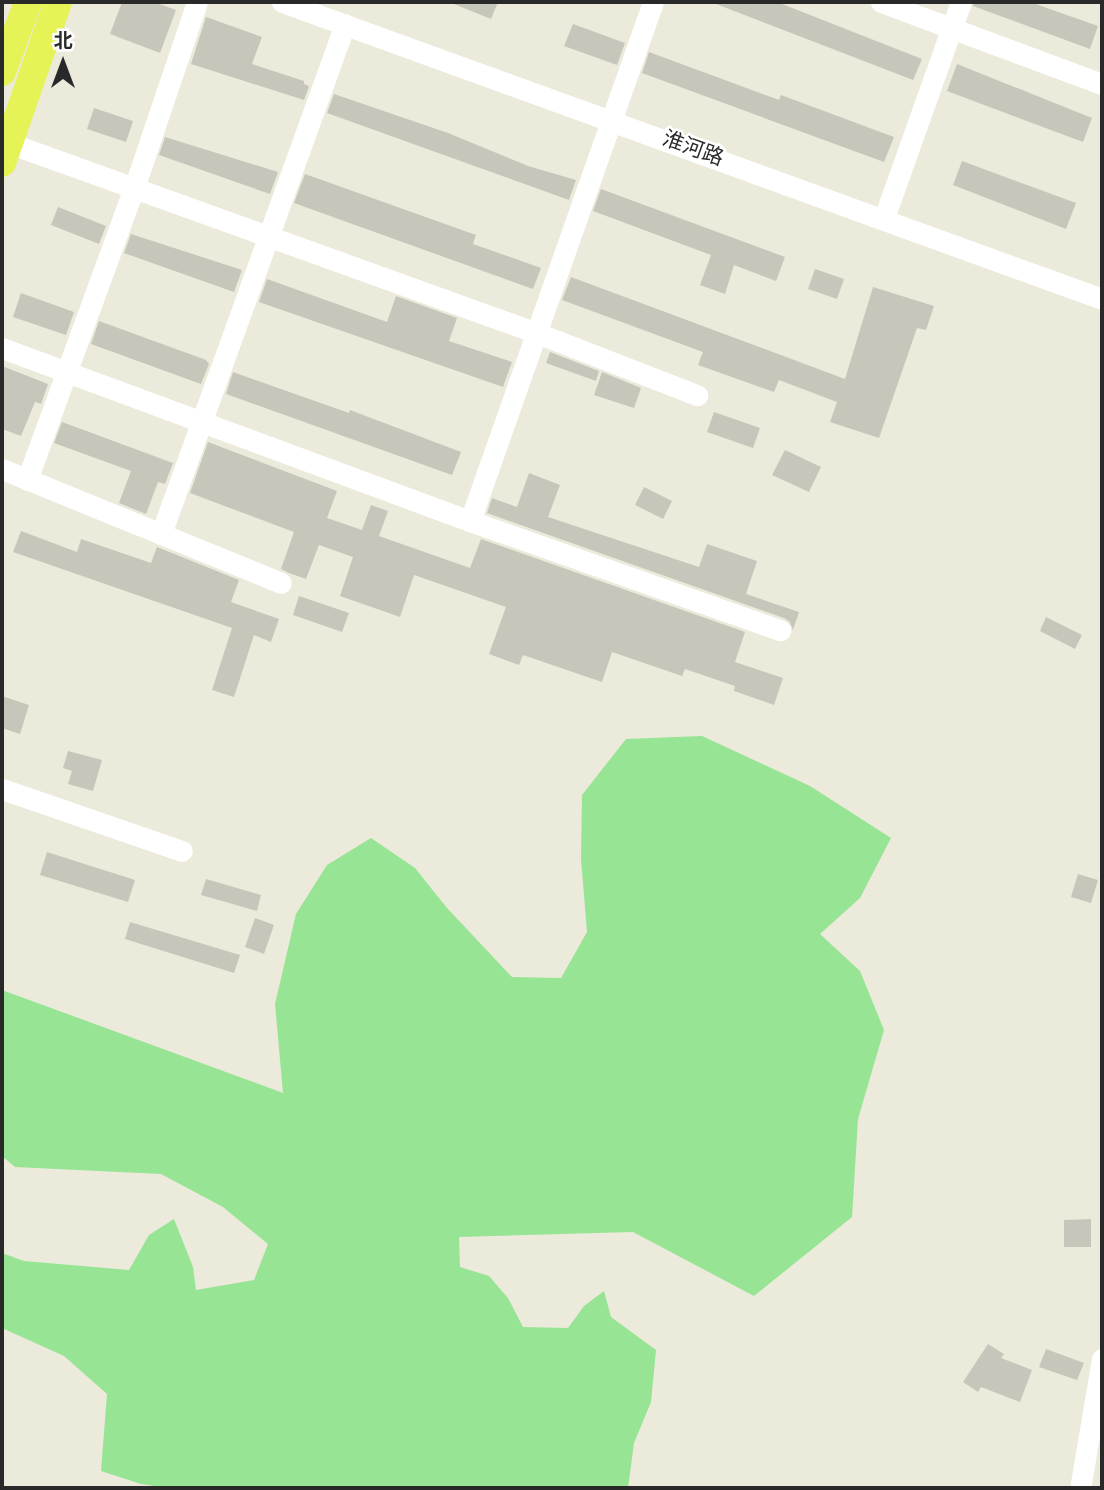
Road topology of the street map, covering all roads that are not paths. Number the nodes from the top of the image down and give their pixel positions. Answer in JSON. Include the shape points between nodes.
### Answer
{"nodes":[{"id":1,"x":27,"y":2,"type":"edge"},
{"id":2,"x":58,"y":2,"type":"edge"},
{"id":3,"x":197,"y":2,"type":"edge"},
{"id":4,"x":282,"y":2,"type":"edge"},
{"id":5,"x":653,"y":2,"type":"edge"},
{"id":6,"x":881,"y":2,"type":"edge"},
{"id":7,"x":961,"y":2,"type":"edge"},
{"id":8,"x":345,"y":24,"type":"junction"},
{"id":9,"x":951,"y":28,"type":"junction"},
{"id":10,"x":2,"y":72,"type":"edge"},
{"id":11,"x":1102,"y":84,"type":"edge"},
{"id":12,"x":612,"y":120,"type":"junction"},
{"id":13,"x":5,"y":153,"type":"edge"},
{"id":14,"x":134,"y":188,"type":"junction"},
{"id":15,"x":884,"y":218,"type":"junction"},
{"id":16,"x":269,"y":237,"type":"junction"},
{"id":17,"x":1102,"y":299,"type":"edge"},
{"id":18,"x":537,"y":333,"type":"junction"},
{"id":19,"x":2,"y":348,"type":"edge"},
{"id":20,"x":66,"y":372,"type":"junction"},
{"id":21,"x":697,"y":395,"type":"dead end"},
{"id":22,"x":200,"y":423,"type":"junction"},
{"id":23,"x":2,"y":470,"type":"edge"},
{"id":24,"x":27,"y":480,"type":"junction"},
{"id":25,"x":470,"y":521,"type":"junction"},
{"id":26,"x":160,"y":534,"type":"junction"},
{"id":27,"x":281,"y":583,"type":"dead end"},
{"id":28,"x":779,"y":630,"type":"dead end"},
{"id":29,"x":2,"y":789,"type":"edge"},
{"id":30,"x":181,"y":851,"type":"dead end"},
{"id":31,"x":1102,"y":1359,"type":"edge"},
{"id":32,"x":1081,"y":1483,"type":"dead end"}],
"edges":[{"from":1,"to":10,"type":"main road"},
{"from":2,"to":13,"type":"main road"},
{"from":3,"to":14,"type":"street"},
{"from":4,"to":8,"type":"street","name":"淮河路"},
{"from":5,"to":12,"type":"street"},
{"from":6,"to":9,"type":"street"},
{"from":7,"to":9,"type":"street"},
{"from":8,"to":12,"type":"street","name":"淮河路"},
{"from":8,"to":16,"type":"street"},
{"from":9,"to":11,"type":"street"},
{"from":9,"to":15,"type":"street"},
{"from":12,"to":15,"type":"street","name":"淮河路"},
{"from":12,"to":18,"type":"street"},
{"from":13,"to":14,"type":"street"},
{"from":14,"to":16,"type":"street"},
{"from":14,"to":20,"type":"street"},
{"from":15,"to":17,"type":"street","name":"淮河路"},
{"from":16,"to":18,"type":"street"},
{"from":16,"to":22,"type":"street"},
{"from":18,"to":21,"type":"street"},
{"from":18,"to":25,"type":"street"},
{"from":19,"to":20,"type":"street"},
{"from":20,"to":22,"type":"street"},
{"from":20,"to":24,"type":"street"},
{"from":22,"to":25,"type":"street"},
{"from":22,"to":26,"type":"street"},
{"from":23,"to":24,"type":"street"},
{"from":24,"to":26,"type":"street"},
{"from":25,"to":28,"type":"street"},
{"from":26,"to":27,"type":"street"},
{"from":29,"to":30,"type":"street"},
{"from":31,"to":32,"type":"street"}]}
